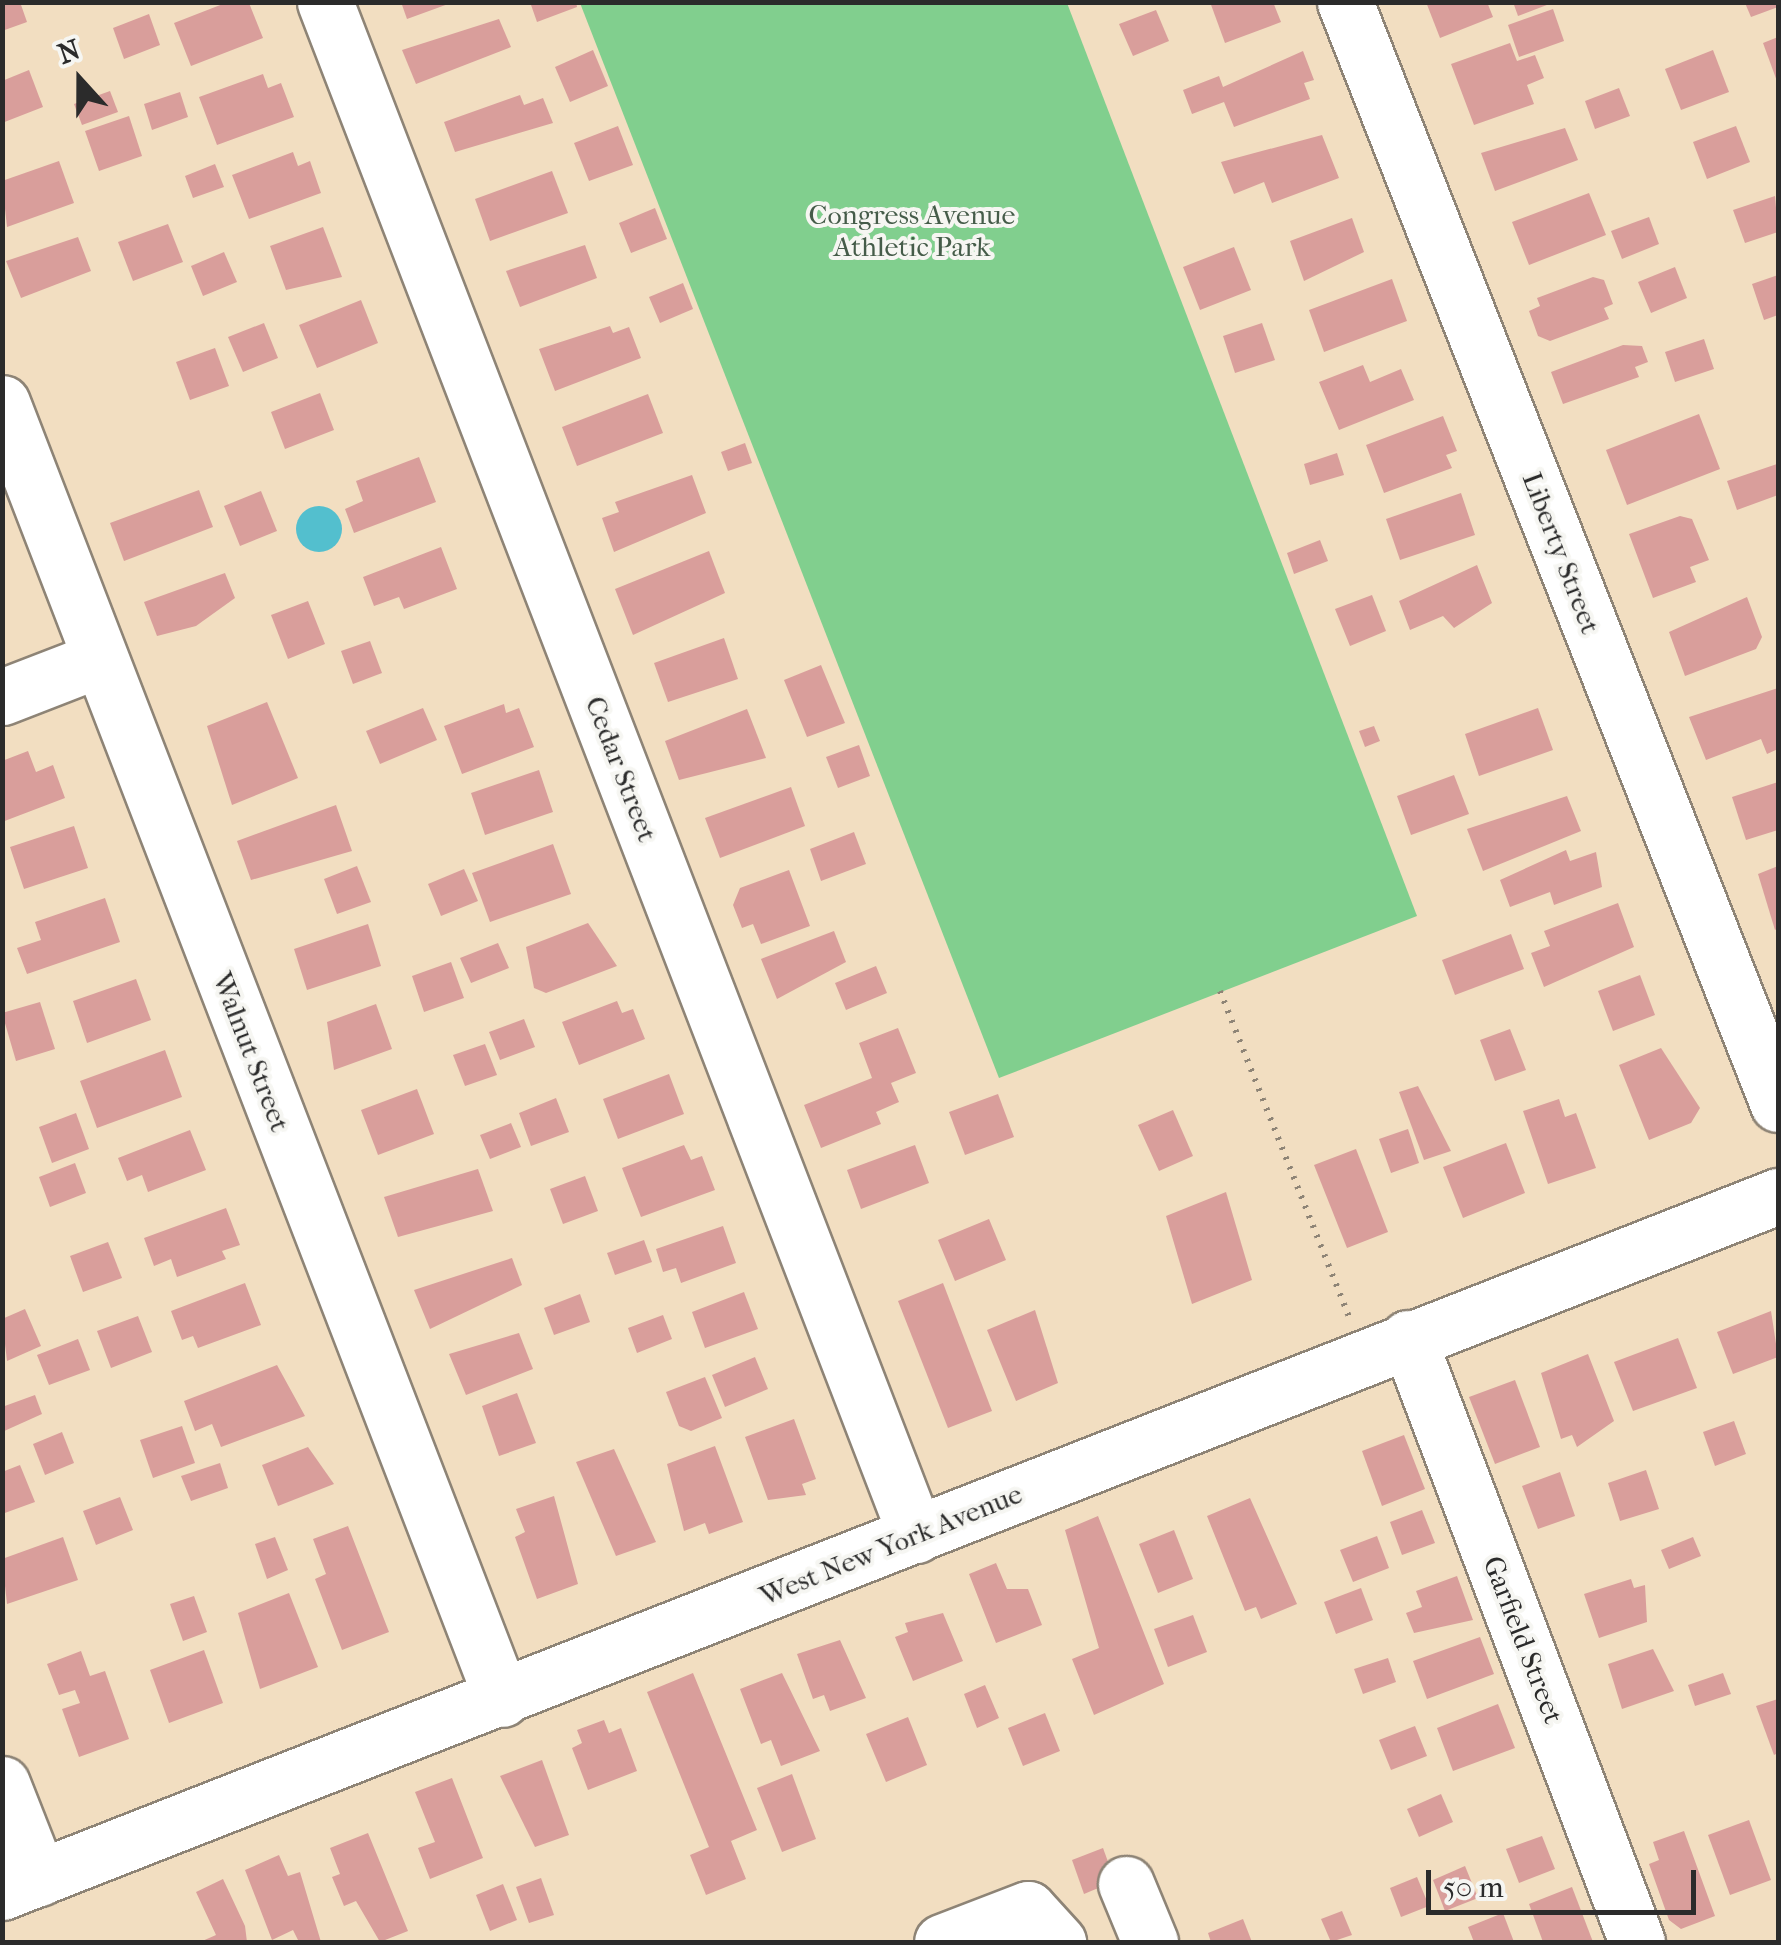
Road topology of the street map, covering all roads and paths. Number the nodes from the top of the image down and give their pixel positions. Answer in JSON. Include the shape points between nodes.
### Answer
{"nodes":[{"id":1,"x":325,"y":2,"type":"edge"},
{"id":2,"x":1345,"y":2,"type":"edge"},
{"id":3,"x":2,"y":403,"type":"edge"},
{"id":4,"x":100,"y":659,"type":"junction"},
{"id":5,"x":2,"y":697,"type":"edge"},
{"id":6,"x":1220,"y":991,"type":"dead end"},
{"id":7,"x":1778,"y":1104,"type":"edge"},
{"id":8,"x":1778,"y":1196,"type":"edge"},
{"id":9,"x":1386,"y":1346,"type":"junction"},
{"id":10,"x":916,"y":1535,"type":"junction"},
{"id":11,"x":502,"y":1699,"type":"junction"},
{"id":12,"x":2,"y":1784,"type":"edge"},
{"id":13,"x":1126,"y":1884,"type":"dead end"},
{"id":14,"x":20,"y":1885,"type":"edge"},
{"id":15,"x":942,"y":1942,"type":"edge"},
{"id":16,"x":1058,"y":1942,"type":"edge"},
{"id":17,"x":1150,"y":1942,"type":"edge"},
{"id":18,"x":1637,"y":1942,"type":"edge"}],
"edges":[{"from":1,"to":10,"type":"street","name":"Cedar Street"},
{"from":2,"to":7,"type":"street","name":"Liberty Street"},
{"from":3,"to":4,"type":"street","name":"Walnut Street"},
{"from":4,"to":5,"type":"street"},
{"from":4,"to":11,"type":"street","name":"Walnut Street"},
{"from":6,"to":9,"type":"path"},
{"from":8,"to":9,"type":"street","name":"West New York Avenue"},
{"from":9,"to":10,"type":"street","name":"West New York Avenue"},
{"from":9,"to":18,"type":"street","name":"Garfield Street"},
{"from":10,"to":11,"type":"street","name":"West New York Avenue"},
{"from":11,"to":14,"type":"street","name":"West New York Avenue"},
{"from":12,"to":14,"type":"street"},
{"from":13,"to":17,"type":"street"},
{"from":15,"to":16,"type":"street","via":[[1028,1909]]}]}
